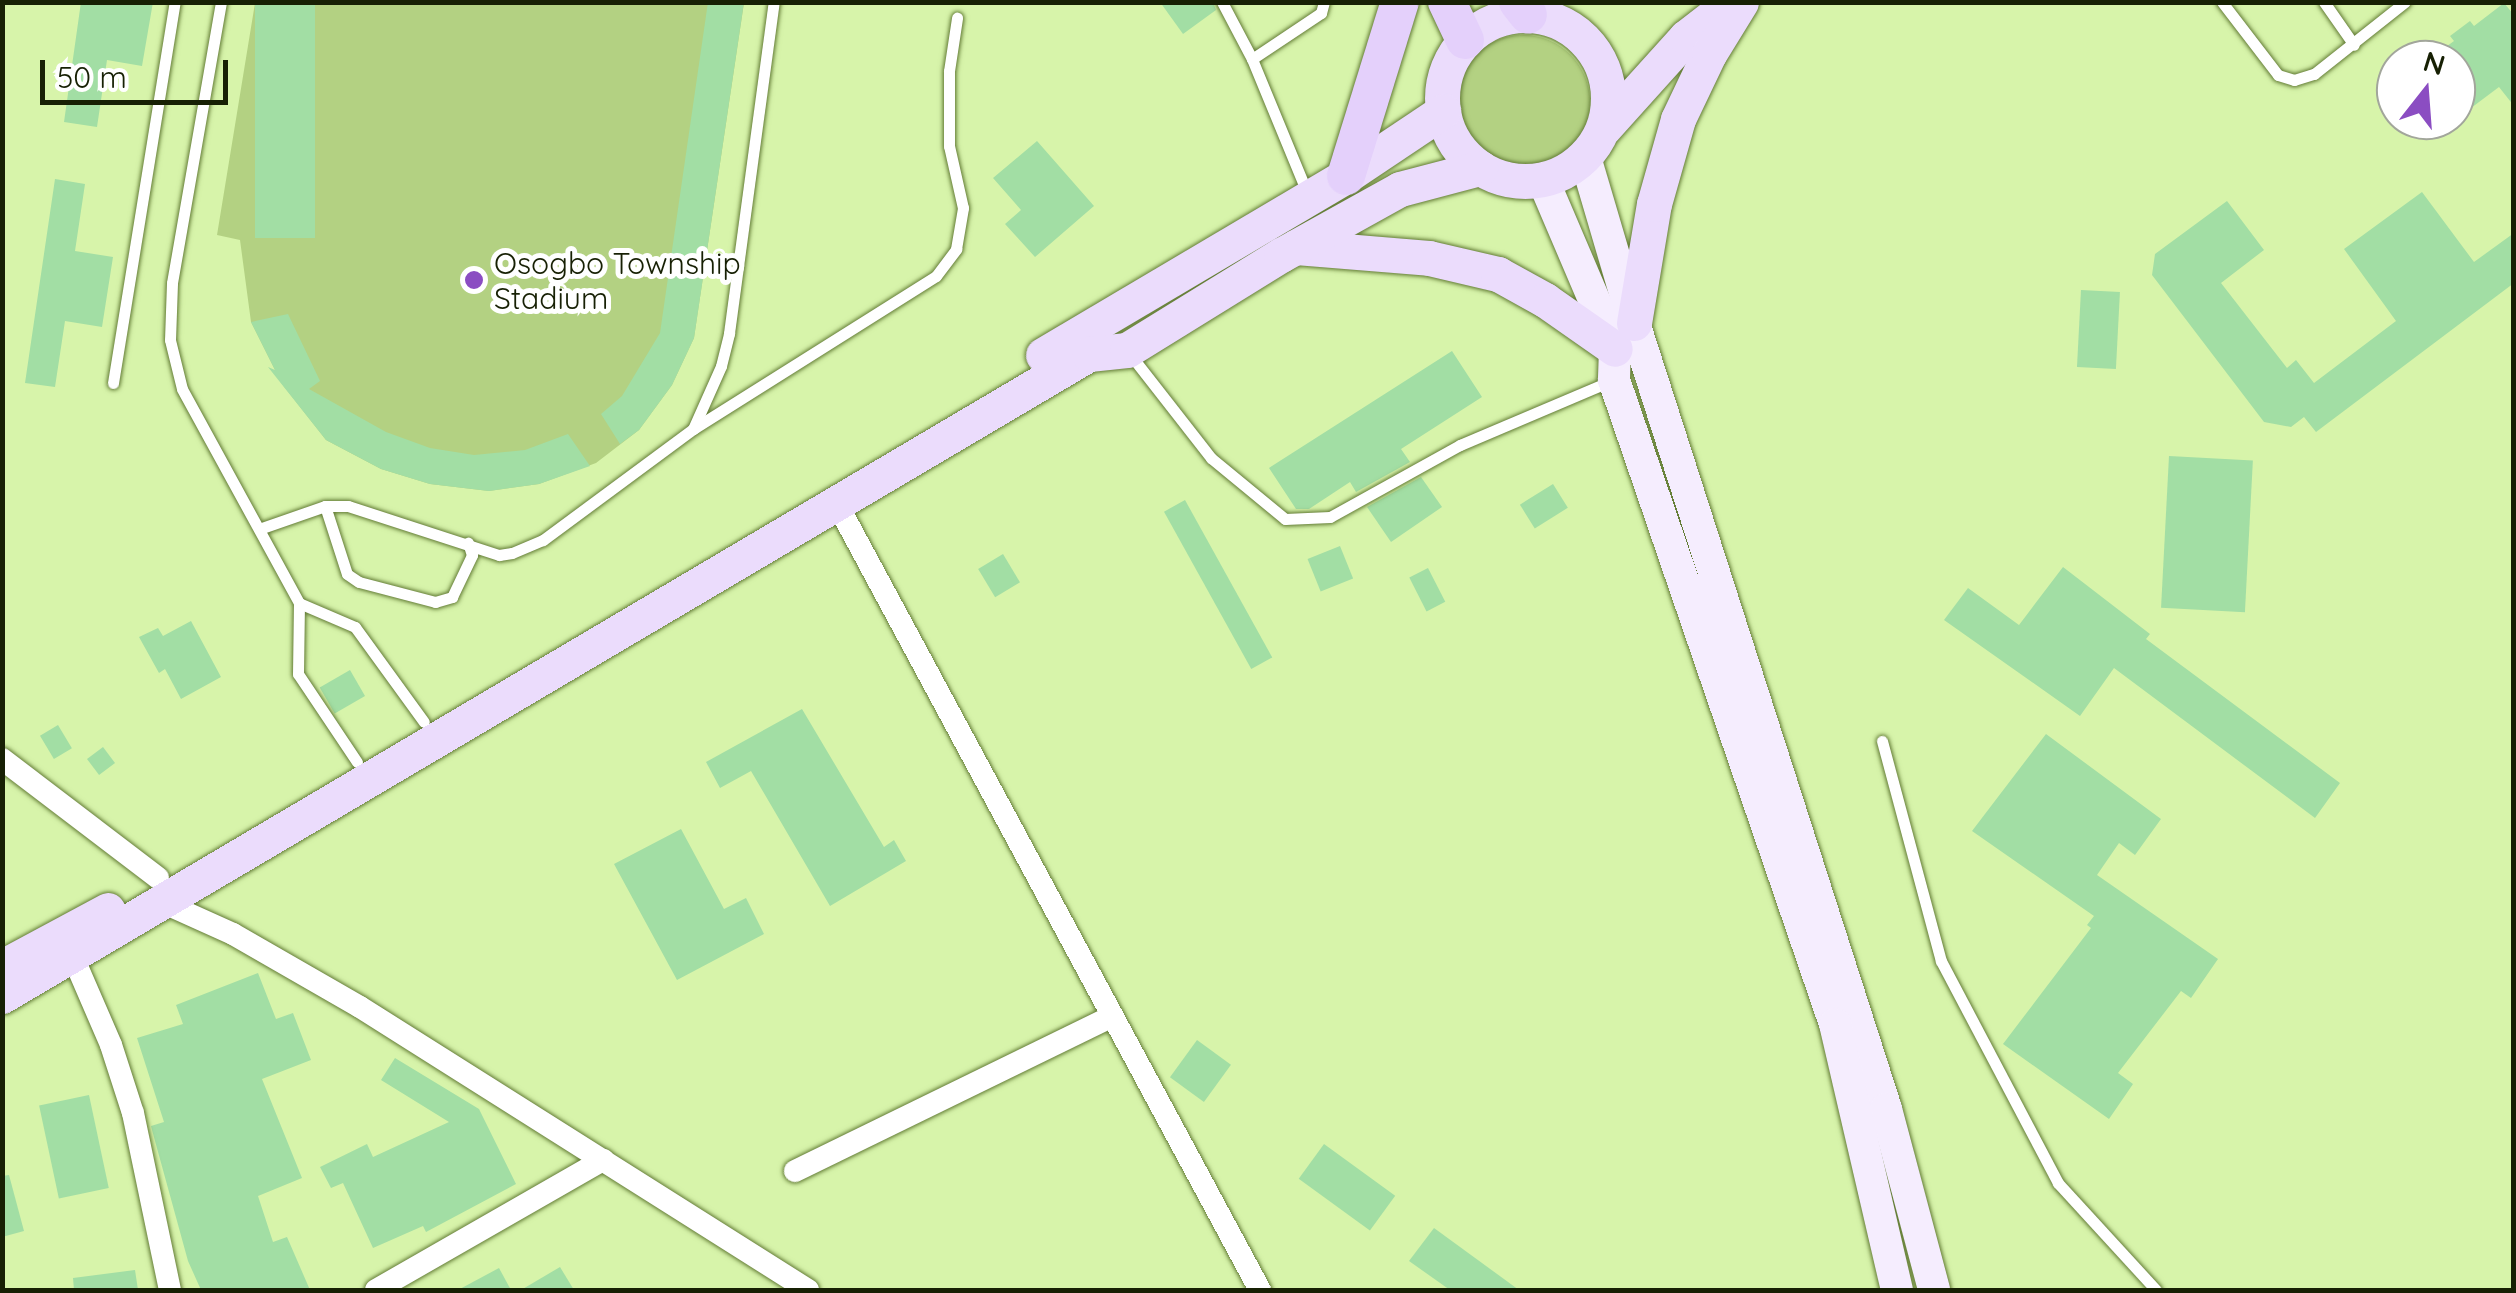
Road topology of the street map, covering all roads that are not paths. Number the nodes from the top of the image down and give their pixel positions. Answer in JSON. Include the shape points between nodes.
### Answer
{"nodes":[{"id":1,"x":175,"y":2,"type":"edge"},
{"id":2,"x":220,"y":2,"type":"edge"},
{"id":3,"x":774,"y":2,"type":"edge"},
{"id":4,"x":1222,"y":2,"type":"edge"},
{"id":5,"x":1324,"y":2,"type":"edge"},
{"id":6,"x":1400,"y":2,"type":"edge"},
{"id":7,"x":1447,"y":2,"type":"edge"},
{"id":8,"x":1586,"y":2,"type":"edge"},
{"id":9,"x":1731,"y":2,"type":"edge"},
{"id":10,"x":1741,"y":2,"type":"edge"},
{"id":11,"x":2222,"y":2,"type":"edge"},
{"id":12,"x":2324,"y":2,"type":"edge"},
{"id":13,"x":2405,"y":2,"type":"edge"},
{"id":14,"x":1533,"y":12,"type":"edge"},
{"id":15,"x":957,"y":18,"type":"dead end"},
{"id":16,"x":1465,"y":40,"type":"junction"},
{"id":17,"x":2354,"y":44,"type":"junction"},
{"id":18,"x":1252,"y":59,"type":"junction"},
{"id":19,"x":1443,"y":111,"type":"junction"},
{"id":20,"x":1594,"y":142,"type":"junction"},
{"id":21,"x":1480,"y":168,"type":"junction"},
{"id":22,"x":1346,"y":176,"type":"junction"},
{"id":23,"x":1543,"y":180,"type":"junction"},
{"id":24,"x":1308,"y":195,"type":"junction"},
{"id":25,"x":1296,"y":247,"type":"junction"},
{"id":26,"x":1127,"y":350,"type":"junction"},
{"id":27,"x":1621,"y":350,"type":"junction"},
{"id":28,"x":113,"y":384,"type":"dead end"},
{"id":29,"x":693,"y":429,"type":"junction"},
{"id":30,"x":836,"y":502,"type":"junction"},
{"id":31,"x":326,"y":506,"type":"junction"},
{"id":32,"x":259,"y":530,"type":"junction"},
{"id":33,"x":468,"y":543,"type":"junction"},
{"id":34,"x":299,"y":602,"type":"junction"},
{"id":35,"x":424,"y":722,"type":"junction"},
{"id":36,"x":1882,"y":742,"type":"dead end"},
{"id":37,"x":2,"y":759,"type":"edge"},
{"id":38,"x":357,"y":762,"type":"junction"},
{"id":39,"x":160,"y":890,"type":"junction"},
{"id":40,"x":73,"y":957,"type":"junction"},
{"id":41,"x":2,"y":967,"type":"edge"},
{"id":42,"x":2,"y":996,"type":"edge"},
{"id":43,"x":1109,"y":1018,"type":"junction"},
{"id":44,"x":603,"y":1160,"type":"junction"},
{"id":45,"x":795,"y":1171,"type":"dead end"},
{"id":46,"x":170,"y":1290,"type":"edge"},
{"id":47,"x":376,"y":1290,"type":"edge"},
{"id":48,"x":808,"y":1290,"type":"edge"},
{"id":49,"x":1260,"y":1290,"type":"edge"},
{"id":50,"x":1897,"y":1290,"type":"edge"},
{"id":51,"x":1934,"y":1290,"type":"edge"},
{"id":52,"x":2156,"y":1290,"type":"edge"}],
"edges":[{"from":1,"to":28,"type":"lane"},
{"from":2,"to":32,"type":"lane","via":[[172,283],[170,340],[182,389]]},
{"from":3,"to":29,"type":"lane","via":[[729,333],[722,366]]},
{"from":4,"to":18,"type":"lane"},
{"from":5,"to":18,"type":"lane","via":[[1321,13]]},
{"from":6,"to":22,"type":"highway"},
{"from":7,"to":16,"type":"highway"},
{"from":8,"to":14,"type":"main road"},
{"from":9,"to":20,"type":"main road","via":[[1686,37]]},
{"from":10,"to":27,"type":"main road","via":[[1678,119]]},
{"from":11,"to":17,"type":"lane","via":[[2278,76],[2288,80],[2314,74]]},
{"from":12,"to":17,"type":"lane"},
{"from":13,"to":17,"type":"lane"},
{"from":14,"to":16,"type":"main road","via":[[1506,17]]},
{"from":14,"to":20,"type":"main road","via":[[1576,32],[1594,51],[1608,88]]},
{"from":15,"to":29,"type":"lane","via":[[949,71],[949,146],[963,208],[956,248],[936,276]]},
{"from":16,"to":19,"type":"main road","via":[[1446,73]]},
{"from":18,"to":24,"type":"lane"},
{"from":19,"to":21,"type":"main road","via":[[1462,152]]},
{"from":19,"to":22,"type":"main road"},
{"from":20,"to":23,"type":"main road"},
{"from":20,"to":27,"type":"main road"},
{"from":21,"to":23,"type":"main road","via":[[1500,177]]},
{"from":21,"to":25,"type":"main road","via":[[1400,189]]},
{"from":22,"to":24,"type":"main road"},
{"from":23,"to":27,"type":"main road"},
{"from":24,"to":35,"type":"main road"},
{"from":25,"to":26,"type":"main road"},
{"from":25,"to":27,"type":"main road","via":[[1430,258],[1498,274]]},
{"from":26,"to":27,"type":"lane","via":[[1211,458],[1285,519],[1330,517]]},
{"from":26,"to":30,"type":"main road","via":[[1089,354]]},
{"from":27,"to":50,"type":"main road","via":[[1835,1024]]},
{"from":27,"to":51,"type":"main road","via":[[1886,1109]]},
{"from":29,"to":33,"type":"lane","via":[[543,540],[499,555]]},
{"from":30,"to":39,"type":"main road"},
{"from":30,"to":43,"type":"street"},
{"from":31,"to":32,"type":"lane"},
{"from":31,"to":33,"type":"lane","via":[[348,506]]},
{"from":31,"to":33,"type":"lane","via":[[347,574],[435,602],[452,597],[472,556]]},
{"from":32,"to":34,"type":"lane"},
{"from":34,"to":35,"type":"lane","via":[[356,628]]},
{"from":34,"to":38,"type":"lane","via":[[298,674]]},
{"from":35,"to":38,"type":"main road"},
{"from":36,"to":52,"type":"lane","via":[[1941,961],[2058,1183]]},
{"from":37,"to":39,"type":"street"},
{"from":38,"to":39,"type":"main road"},
{"from":39,"to":40,"type":"main road"},
{"from":39,"to":41,"type":"main road"},
{"from":39,"to":44,"type":"street"},
{"from":40,"to":42,"type":"main road"},
{"from":40,"to":46,"type":"street","via":[[133,1113]]},
{"from":43,"to":45,"type":"street"},
{"from":43,"to":49,"type":"street"},
{"from":44,"to":47,"type":"street"},
{"from":44,"to":48,"type":"street"}]}
